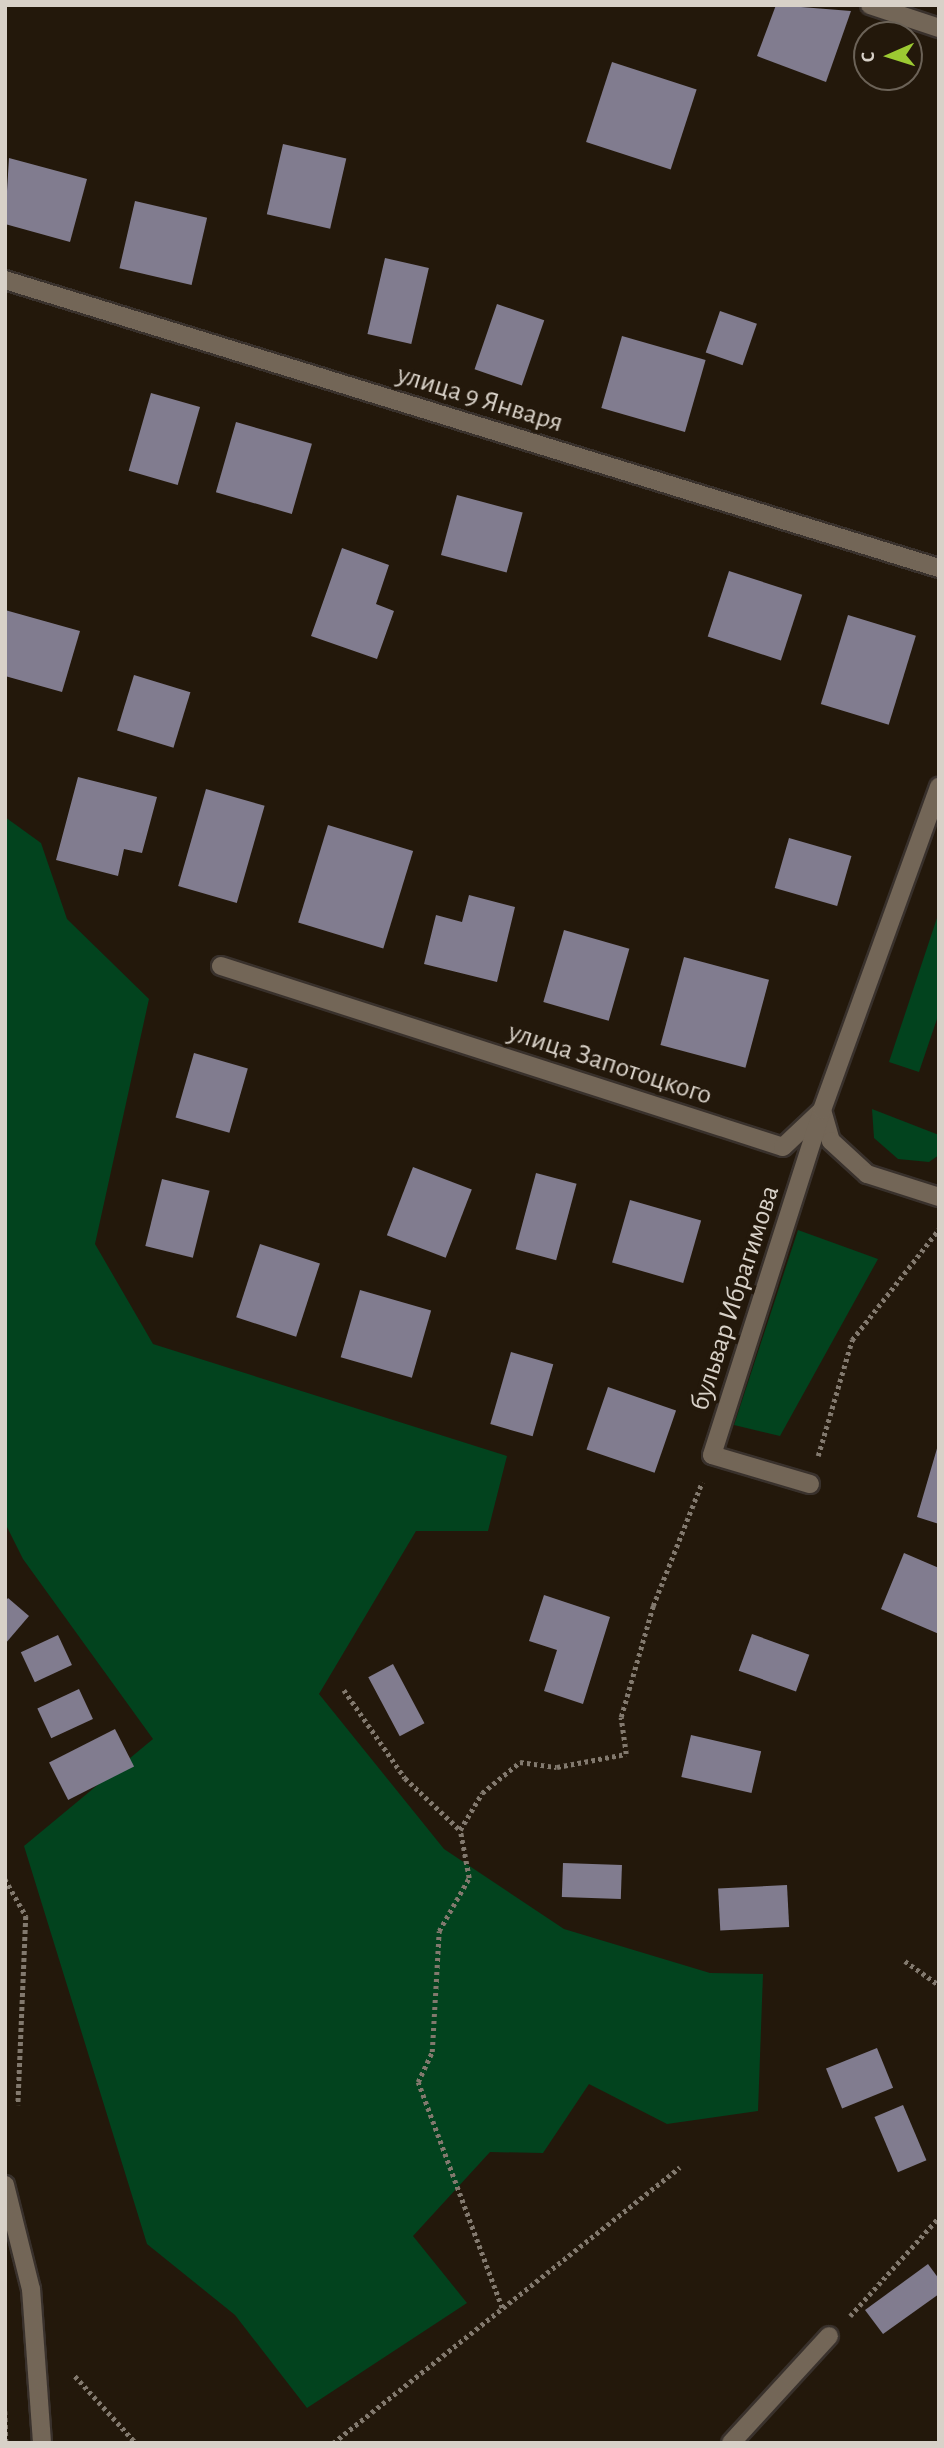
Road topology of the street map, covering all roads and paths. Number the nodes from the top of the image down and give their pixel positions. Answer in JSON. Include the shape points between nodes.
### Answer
{"nodes":[{"id":1,"x":870,"y":5,"type":"edge"},
{"id":2,"x":939,"y":28,"type":"edge"},
{"id":3,"x":5,"y":280,"type":"edge"},
{"id":4,"x":939,"y":568,"type":"edge"},
{"id":5,"x":939,"y":787,"type":"edge"},
{"id":6,"x":221,"y":966,"type":"dead end"},
{"id":7,"x":822,"y":1110,"type":"junction"},
{"id":8,"x":939,"y":1197,"type":"edge"},
{"id":9,"x":939,"y":1229,"type":"edge"},
{"id":10,"x":712,"y":1455,"type":"junction"},
{"id":11,"x":810,"y":1484,"type":"joint"},
{"id":12,"x":344,"y":1690,"type":"dead end"},
{"id":13,"x":460,"y":1830,"type":"junction"},
{"id":14,"x":5,"y":1879,"type":"edge"},
{"id":15,"x":905,"y":1961,"type":"dead end"},
{"id":16,"x":939,"y":1986,"type":"edge"},
{"id":17,"x":18,"y":2105,"type":"dead end"},
{"id":18,"x":680,"y":2167,"type":"dead end"},
{"id":19,"x":5,"y":2185,"type":"edge"},
{"id":20,"x":939,"y":2217,"type":"edge"},
{"id":21,"x":502,"y":2308,"type":"junction"},
{"id":22,"x":829,"y":2336,"type":"joint"},
{"id":23,"x":75,"y":2376,"type":"dead end"},
{"id":24,"x":5,"y":2411,"type":"edge"},
{"id":25,"x":6,"y":2443,"type":"edge"},
{"id":26,"x":42,"y":2443,"type":"edge"},
{"id":27,"x":136,"y":2443,"type":"edge"},
{"id":28,"x":333,"y":2443,"type":"edge"},
{"id":29,"x":731,"y":2443,"type":"edge"}],
"edges":[{"from":1,"to":2,"type":"street"},
{"from":3,"to":4,"type":"street","name":"улица 9 Января"},
{"from":5,"to":7,"type":"street","name":"бульвар Ибрагимова"},
{"from":6,"to":7,"type":"street","name":"улица Запотоцкого","via":[[783,1147]]},
{"from":7,"to":8,"type":"street","via":[[831,1142],[867,1174]]},
{"from":7,"to":10,"type":"street","name":"бульвар Ибрагимова"},
{"from":9,"to":11,"type":"path","via":[[852,1340]]},
{"from":10,"to":11,"type":"street","name":"бульвар Ибрагимова"},
{"from":10,"to":13,"type":"path","via":[[653,1606],[621,1717],[626,1754],[557,1767],[520,1762],[482,1793]]},
{"from":12,"to":13,"type":"path","via":[[405,1777]]},
{"from":13,"to":21,"type":"path","via":[[469,1878],[439,1931],[432,2052],[418,2082]]},
{"from":14,"to":17,"type":"path","via":[[26,1916]]},
{"from":15,"to":16,"type":"path"},
{"from":18,"to":21,"type":"path"},
{"from":19,"to":26,"type":"street","via":[[31,2289]]},
{"from":20,"to":22,"type":"path"},
{"from":21,"to":28,"type":"path"},
{"from":22,"to":29,"type":"street"},
{"from":23,"to":27,"type":"path"},
{"from":24,"to":25,"type":"path"}]}
